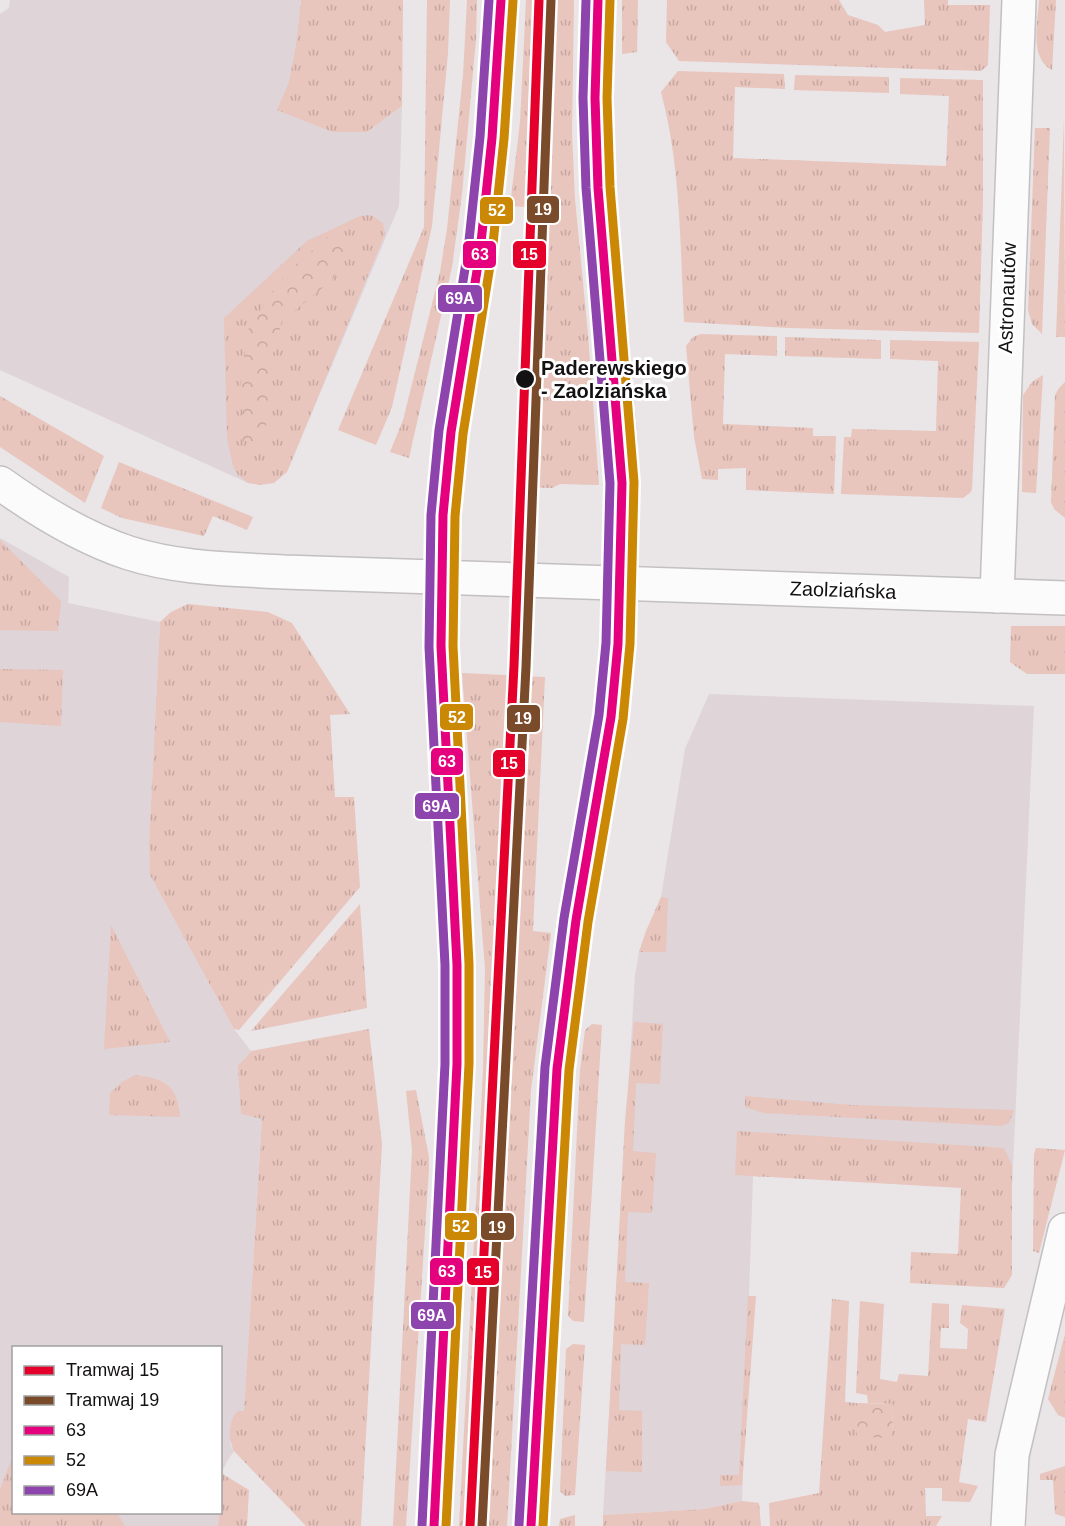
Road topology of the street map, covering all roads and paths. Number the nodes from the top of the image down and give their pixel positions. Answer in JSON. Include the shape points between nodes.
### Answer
{"nodes":[{"id":1,"x":501,"y":0,"type":"edge"},
{"id":2,"x":598,"y":0,"type":"edge"},
{"id":3,"x":1020,"y":0,"type":"edge"},
{"id":4,"x":0,"y":483,"type":"edge"},
{"id":5,"x":442,"y":577,"type":"junction"},
{"id":6,"x":620,"y":582,"type":"junction"},
{"id":7,"x":997,"y":596,"type":"junction"},
{"id":8,"x":1065,"y":598,"type":"edge"},
{"id":9,"x":1065,"y":1230,"type":"edge"},
{"id":10,"x":434,"y":1526,"type":"edge"},
{"id":11,"x":531,"y":1526,"type":"edge"},
{"id":12,"x":1008,"y":1526,"type":"edge"}],
"edges":[{"from":1,"to":5,"type":"main road","via":[[480,252],[446,480]]},
{"from":2,"to":6,"type":"main road","via":[[597,154],[620,443]]},
{"from":3,"to":7,"type":"street","name":"Astronautów"},
{"from":4,"to":5,"type":"street","name":"Zaolziańska","via":[[89,537],[166,562],[277,572]]},
{"from":5,"to":6,"type":"street","name":"Zaolziańska"},
{"from":5,"to":10,"type":"main road","via":[[441,646],[458,965]]},
{"from":6,"to":7,"type":"street","name":"Zaolziańska"},
{"from":6,"to":11,"type":"main road","via":[[611,717],[576,920],[557,1069]]},
{"from":7,"to":8,"type":"street","name":"Zaolziańska"},
{"from":9,"to":12,"type":"street","via":[[1012,1455]]}]}
